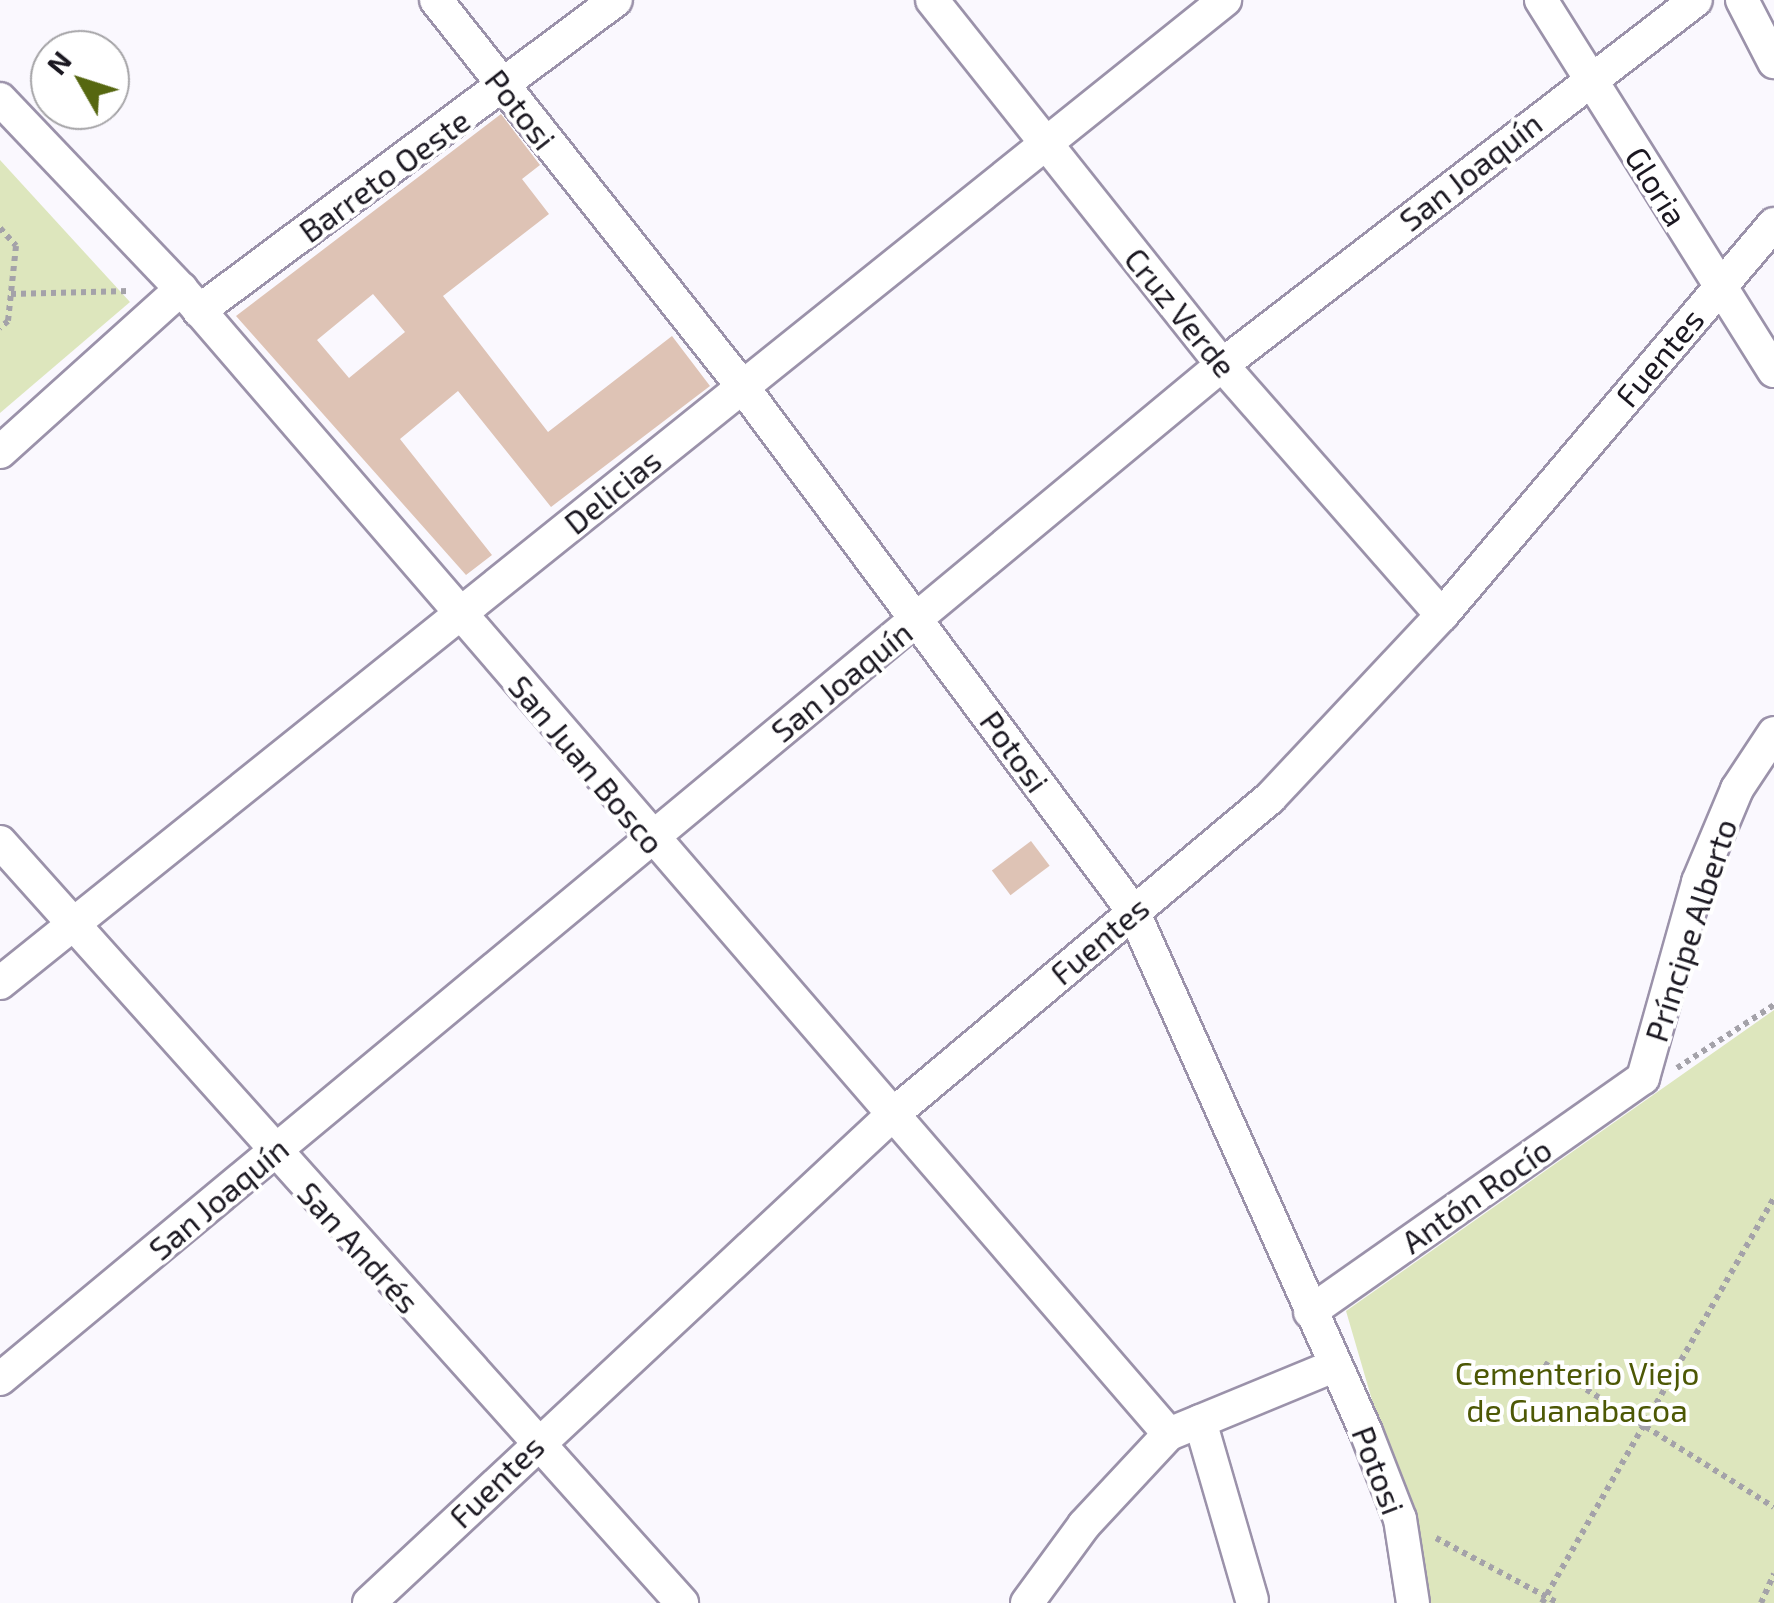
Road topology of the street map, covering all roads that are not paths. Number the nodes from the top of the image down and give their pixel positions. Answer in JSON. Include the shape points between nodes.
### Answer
{"nodes":[{"id":1,"x":436,"y":0,"type":"edge"},
{"id":2,"x":616,"y":0,"type":"edge"},
{"id":3,"x":932,"y":0,"type":"edge"},
{"id":4,"x":1225,"y":0,"type":"edge"},
{"id":5,"x":1542,"y":0,"type":"edge"},
{"id":6,"x":1696,"y":0,"type":"edge"},
{"id":7,"x":1742,"y":0,"type":"edge"},
{"id":8,"x":1774,"y":62,"type":"edge"},
{"id":9,"x":1590,"y":78,"type":"junction"},
{"id":10,"x":503,"y":87,"type":"junction"},
{"id":11,"x":0,"y":99,"type":"edge"},
{"id":12,"x":1045,"y":142,"type":"junction"},
{"id":13,"x":1774,"y":224,"type":"edge"},
{"id":14,"x":1720,"y":285,"type":"junction"},
{"id":15,"x":190,"y":300,"type":"junction"},
{"id":16,"x":1222,"y":364,"type":"junction"},
{"id":17,"x":1774,"y":371,"type":"edge"},
{"id":18,"x":742,"y":386,"type":"junction"},
{"id":19,"x":0,"y":452,"type":"edge"},
{"id":20,"x":461,"y":615,"type":"junction"},
{"id":21,"x":1442,"y":615,"type":"junction"},
{"id":22,"x":918,"y":619,"type":"junction"},
{"id":23,"x":1774,"y":733,"type":"edge"},
{"id":24,"x":649,"y":836,"type":"junction"},
{"id":25,"x":0,"y":842,"type":"edge"},
{"id":26,"x":1133,"y":911,"type":"junction"},
{"id":27,"x":72,"y":922,"type":"junction"},
{"id":28,"x":0,"y":982,"type":"edge"},
{"id":29,"x":1642,"y":1078,"type":"joint"},
{"id":30,"x":891,"y":1116,"type":"junction"},
{"id":31,"x":274,"y":1152,"type":"junction"},
{"id":32,"x":1310,"y":1312,"type":"junction"},
{"id":33,"x":1334,"y":1366,"type":"junction"},
{"id":34,"x":0,"y":1379,"type":"edge"},
{"id":35,"x":1200,"y":1421,"type":"junction"},
{"id":36,"x":1169,"y":1434,"type":"junction"},
{"id":37,"x":535,"y":1443,"type":"junction"},
{"id":38,"x":1252,"y":1600,"type":"dead end"},
{"id":39,"x":369,"y":1603,"type":"edge"},
{"id":40,"x":682,"y":1603,"type":"edge"},
{"id":41,"x":1027,"y":1603,"type":"edge"},
{"id":42,"x":1413,"y":1603,"type":"edge"}],
"edges":[{"from":1,"to":10,"type":"street","name":"Potosi"},
{"from":2,"to":10,"type":"street","name":"Barreto Oeste"},
{"from":3,"to":12,"type":"street","name":"Cruz Verde"},
{"from":4,"to":12,"type":"street","name":"Delicias"},
{"from":5,"to":9,"type":"street","name":"Gloria"},
{"from":6,"to":9,"type":"street","name":"San Joaquín"},
{"from":7,"to":8,"type":"street"},
{"from":9,"to":14,"type":"street","name":"Gloria"},
{"from":9,"to":16,"type":"street","name":"San Joaquín"},
{"from":10,"to":15,"type":"street","name":"Barreto Oeste"},
{"from":10,"to":18,"type":"street","name":"Potosi"},
{"from":11,"to":15,"type":"street","name":"San Juan Bosco"},
{"from":12,"to":16,"type":"street","name":"Cruz Verde"},
{"from":12,"to":18,"type":"street","name":"Delicias"},
{"from":13,"to":14,"type":"street","name":"Fuentes"},
{"from":14,"to":17,"type":"street","name":"Gloria"},
{"from":14,"to":21,"type":"street","name":"Fuentes"},
{"from":15,"to":19,"type":"street","name":"Barreto Oeste"},
{"from":15,"to":20,"type":"street","name":"San Juan Bosco"},
{"from":16,"to":21,"type":"street","name":"Cruz Verde"},
{"from":16,"to":22,"type":"street","name":"San Joaquín"},
{"from":18,"to":20,"type":"street","name":"Delicias"},
{"from":18,"to":22,"type":"street","name":"Potosi"},
{"from":20,"to":24,"type":"street","name":"San Juan Bosco"},
{"from":20,"to":27,"type":"street","name":"Delicias"},
{"from":21,"to":26,"type":"street","name":"Fuentes","via":[[1270,798]]},
{"from":22,"to":24,"type":"street","name":"San Joaquín"},
{"from":22,"to":26,"type":"street","name":"Potosi"},
{"from":23,"to":29,"type":"street","name":"Príncipe Alberto","via":[[1737,789],[1698,882]]},
{"from":24,"to":30,"type":"street","name":"San Juan Bosco"},
{"from":24,"to":31,"type":"street","name":"San Joaquín"},
{"from":25,"to":27,"type":"street","name":"San Andrés"},
{"from":26,"to":30,"type":"street","name":"Fuentes"},
{"from":26,"to":32,"type":"street","name":"Potosi"},
{"from":27,"to":28,"type":"street","name":"Delicias"},
{"from":27,"to":31,"type":"street","name":"San Andrés"},
{"from":29,"to":32,"type":"street","name":"Antón Rocío"},
{"from":30,"to":36,"type":"street","name":"San Juan Bosco"},
{"from":30,"to":37,"type":"street","name":"Fuentes"},
{"from":31,"to":34,"type":"street","name":"San Joaquín"},
{"from":31,"to":37,"type":"street","name":"San Andrés"},
{"from":32,"to":33,"type":"street","name":"Potosi"},
{"from":33,"to":35,"type":"street"},
{"from":33,"to":42,"type":"street","name":"Potosi","via":[[1400,1519]]},
{"from":35,"to":36,"type":"street"},
{"from":35,"to":38,"type":"street"},
{"from":36,"to":41,"type":"street","via":[[1084,1525]]},
{"from":37,"to":39,"type":"street","name":"Fuentes"},
{"from":37,"to":40,"type":"street","name":"San Andrés"}]}
